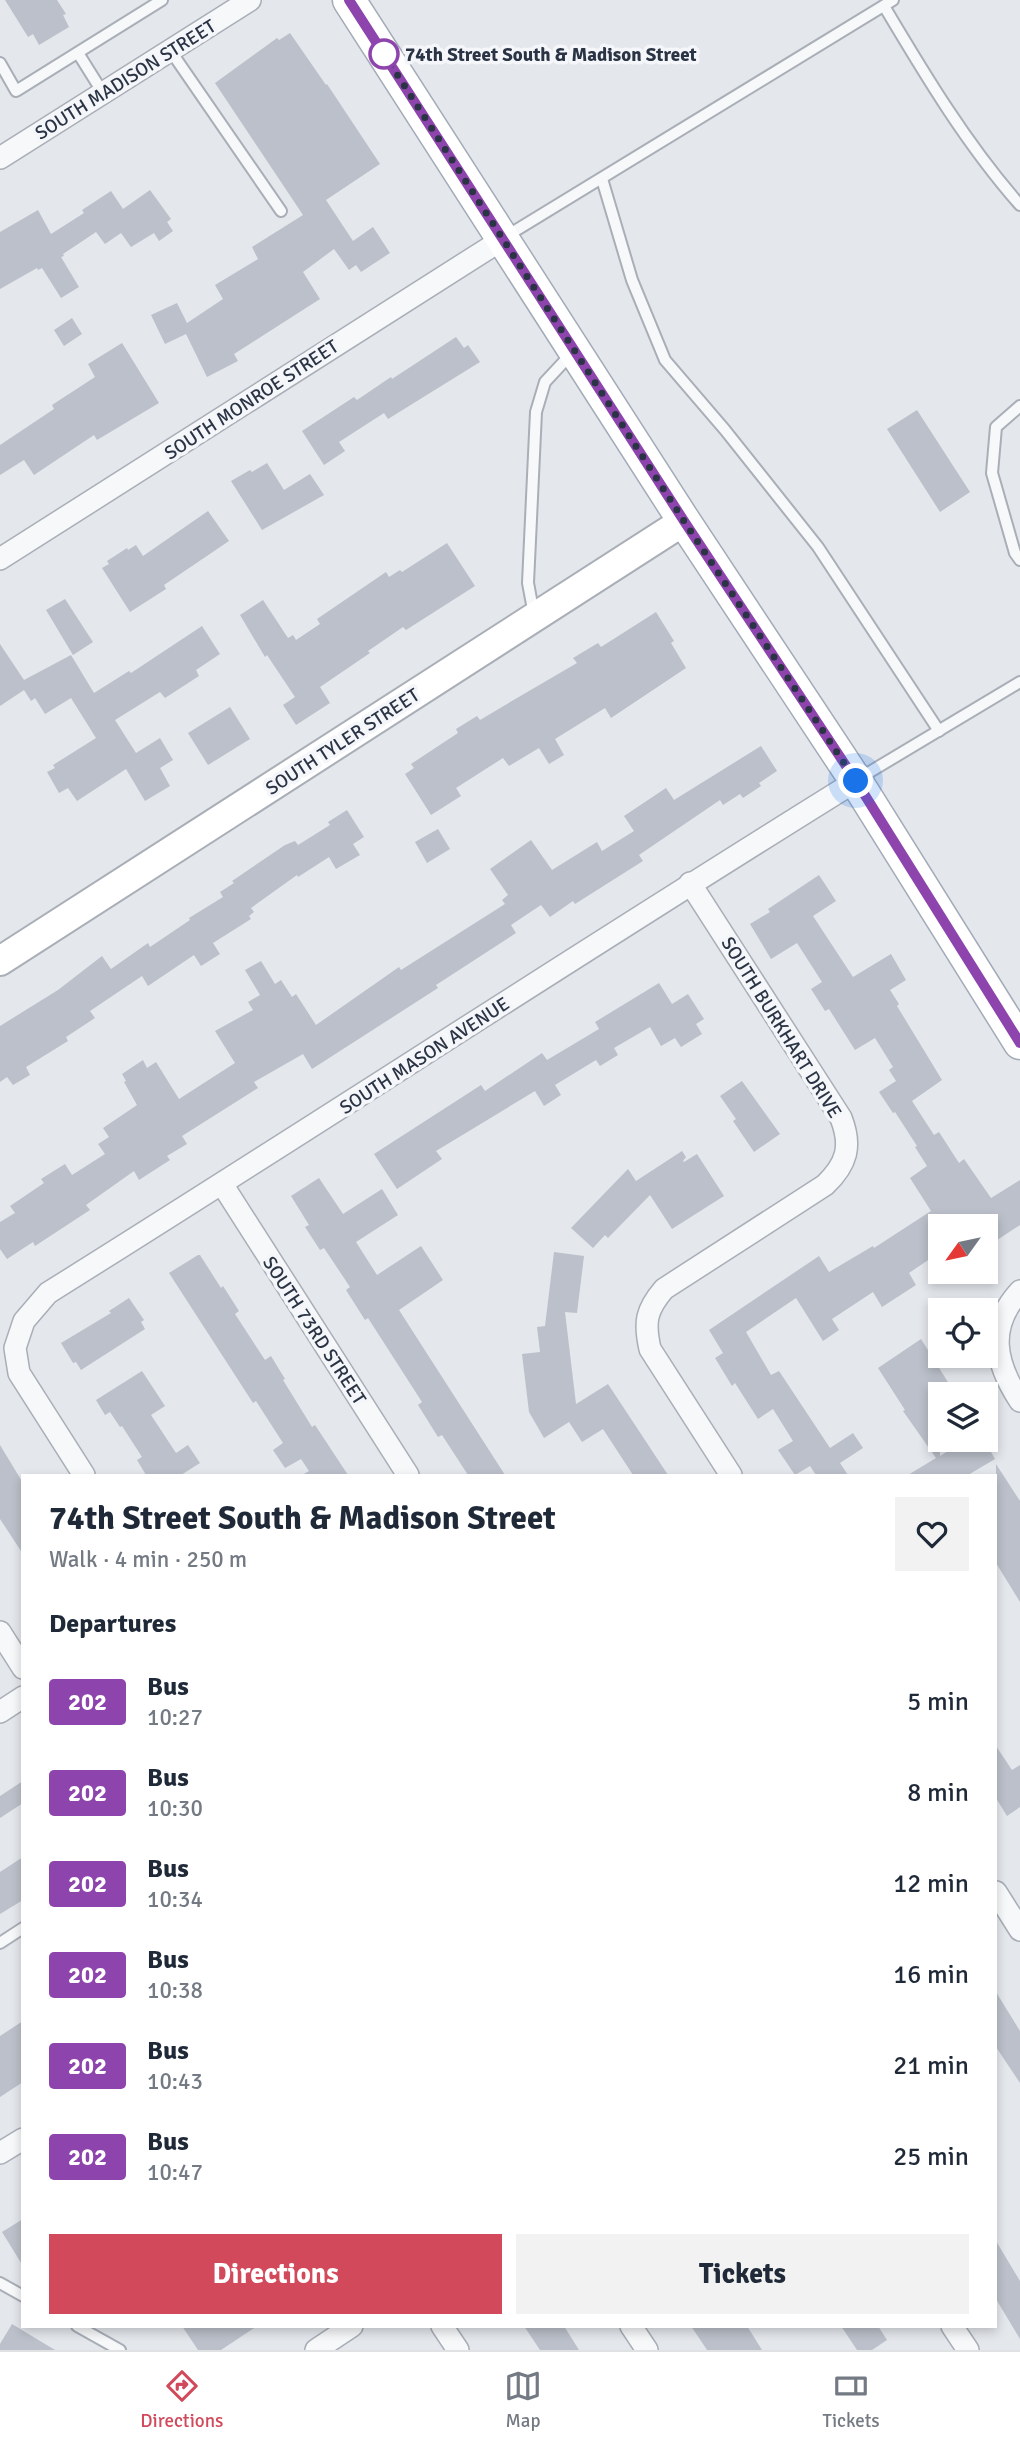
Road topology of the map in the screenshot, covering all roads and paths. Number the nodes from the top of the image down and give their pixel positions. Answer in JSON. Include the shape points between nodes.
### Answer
{"nodes":[{"id":1,"x":162,"y":0,"type":"edge"},
{"id":2,"x":250,"y":0,"type":"edge"},
{"id":3,"x":349,"y":0,"type":"edge"},
{"id":4,"x":888,"y":3,"type":"edge"},
{"id":5,"x":170,"y":50,"type":"junction"},
{"id":6,"x":78,"y":53,"type":"junction"},
{"id":7,"x":0,"y":63,"type":"edge"},
{"id":8,"x":103,"y":93,"type":"junction"},
{"id":9,"x":0,"y":158,"type":"edge"},
{"id":10,"x":602,"y":178,"type":"junction"},
{"id":11,"x":1020,"y":205,"type":"edge"},
{"id":12,"x":281,"y":211,"type":"dead end"},
{"id":13,"x":503,"y":239,"type":"junction"},
{"id":14,"x":575,"y":351,"type":"junction"},
{"id":15,"x":1020,"y":406,"type":"edge"},
{"id":16,"x":684,"y":521,"type":"junction"},
{"id":17,"x":0,"y":559,"type":"edge"},
{"id":18,"x":1020,"y":560,"type":"edge"},
{"id":19,"x":535,"y":617,"type":"junction"},
{"id":20,"x":1020,"y":682,"type":"edge"},
{"id":21,"x":939,"y":731,"type":"junction"},
{"id":22,"x":856,"y":781,"type":"junction"},
{"id":23,"x":690,"y":883,"type":"junction"},
{"id":24,"x":0,"y":961,"type":"edge"},
{"id":25,"x":1020,"y":1043,"type":"edge"},
{"id":26,"x":222,"y":1184,"type":"junction"},
{"id":27,"x":1020,"y":1291,"type":"edge"},
{"id":28,"x":1020,"y":1401,"type":"edge"},
{"id":29,"x":83,"y":1474,"type":"edge"},
{"id":30,"x":407,"y":1474,"type":"edge"},
{"id":31,"x":730,"y":1474,"type":"edge"},
{"id":32,"x":0,"y":1632,"type":"edge"},
{"id":33,"x":21,"y":1665,"type":"edge"},
{"id":34,"x":21,"y":1698,"type":"edge"},
{"id":35,"x":0,"y":1712,"type":"edge"},
{"id":36,"x":997,"y":1894,"type":"edge"},
{"id":37,"x":21,"y":1929,"type":"edge"},
{"id":38,"x":1020,"y":1930,"type":"edge"},
{"id":39,"x":0,"y":1943,"type":"edge"},
{"id":40,"x":21,"y":2140,"type":"edge"},
{"id":41,"x":0,"y":2153,"type":"edge"},
{"id":42,"x":0,"y":2283,"type":"edge"},
{"id":43,"x":21,"y":2294,"type":"edge"},
{"id":44,"x":81,"y":2328,"type":"edge"},
{"id":45,"x":349,"y":2328,"type":"edge"},
{"id":46,"x":443,"y":2328,"type":"edge"},
{"id":47,"x":632,"y":2328,"type":"edge"},
{"id":48,"x":953,"y":2328,"type":"edge"},
{"id":49,"x":120,"y":2350,"type":"edge"},
{"id":50,"x":316,"y":2350,"type":"edge"},
{"id":51,"x":458,"y":2350,"type":"edge"},
{"id":52,"x":647,"y":2350,"type":"edge"},
{"id":53,"x":968,"y":2350,"type":"edge"}],
"edges":[{"from":1,"to":6,"type":"lane"},
{"from":2,"to":5,"type":"street","name":"SOUTH MADISON STREET"},
{"from":3,"to":13,"type":"main road"},
{"from":4,"to":10,"type":"lane"},
{"from":4,"to":11,"type":"lane","via":[[922,69],[990,171]]},
{"from":5,"to":8,"type":"street","name":"SOUTH MADISON STREET"},
{"from":5,"to":12,"type":"lane"},
{"from":6,"to":7,"type":"lane","via":[[16,91]]},
{"from":6,"to":8,"type":"lane"},
{"from":8,"to":9,"type":"street","name":"SOUTH MADISON STREET"},
{"from":10,"to":13,"type":"lane"},
{"from":10,"to":21,"type":"lane","via":[[632,280],[665,360],[818,547]]},
{"from":13,"to":14,"type":"main road"},
{"from":13,"to":17,"type":"street","name":"SOUTH MONROE STREET"},
{"from":14,"to":16,"type":"main road"},
{"from":14,"to":19,"type":"lane","via":[[545,382],[536,412],[528,583]]},
{"from":15,"to":18,"type":"lane","via":[[996,428],[992,473]]},
{"from":16,"to":19,"type":"street","name":"SOUTH TYLER STREET"},
{"from":16,"to":22,"type":"main road"},
{"from":19,"to":24,"type":"street","name":"SOUTH TYLER STREET"},
{"from":20,"to":21,"type":"lane"},
{"from":21,"to":22,"type":"lane"},
{"from":22,"to":23,"type":"street","name":"SOUTH MASON AVENUE"},
{"from":22,"to":25,"type":"main road"},
{"from":23,"to":26,"type":"street","name":"SOUTH MASON AVENUE"},
{"from":23,"to":31,"type":"street","name":"SOUTH BURKHART DRIVE","via":[[841,1118],[848,1136],[843,1162],[825,1185],[664,1289],[652,1303],[645,1329],[650,1349]]},
{"from":26,"to":29,"type":"street","name":"SOUTH MASON AVENUE","via":[[48,1293],[24,1321],[15,1348],[19,1373]]},
{"from":26,"to":30,"type":"street","name":"SOUTH 73RD STREET"},
{"from":27,"to":28,"type":"street","via":[[998,1328],[1007,1378]]},
{"from":32,"to":33,"type":"street"},
{"from":34,"to":35,"type":"street"},
{"from":36,"to":38,"type":"street"},
{"from":37,"to":39,"type":"lane"},
{"from":40,"to":41,"type":"street"},
{"from":42,"to":43,"type":"lane"},
{"from":44,"to":49,"type":"lane"},
{"from":45,"to":50,"type":"street"},
{"from":46,"to":51,"type":"street"},
{"from":47,"to":52,"type":"street"},
{"from":48,"to":53,"type":"street"}]}
